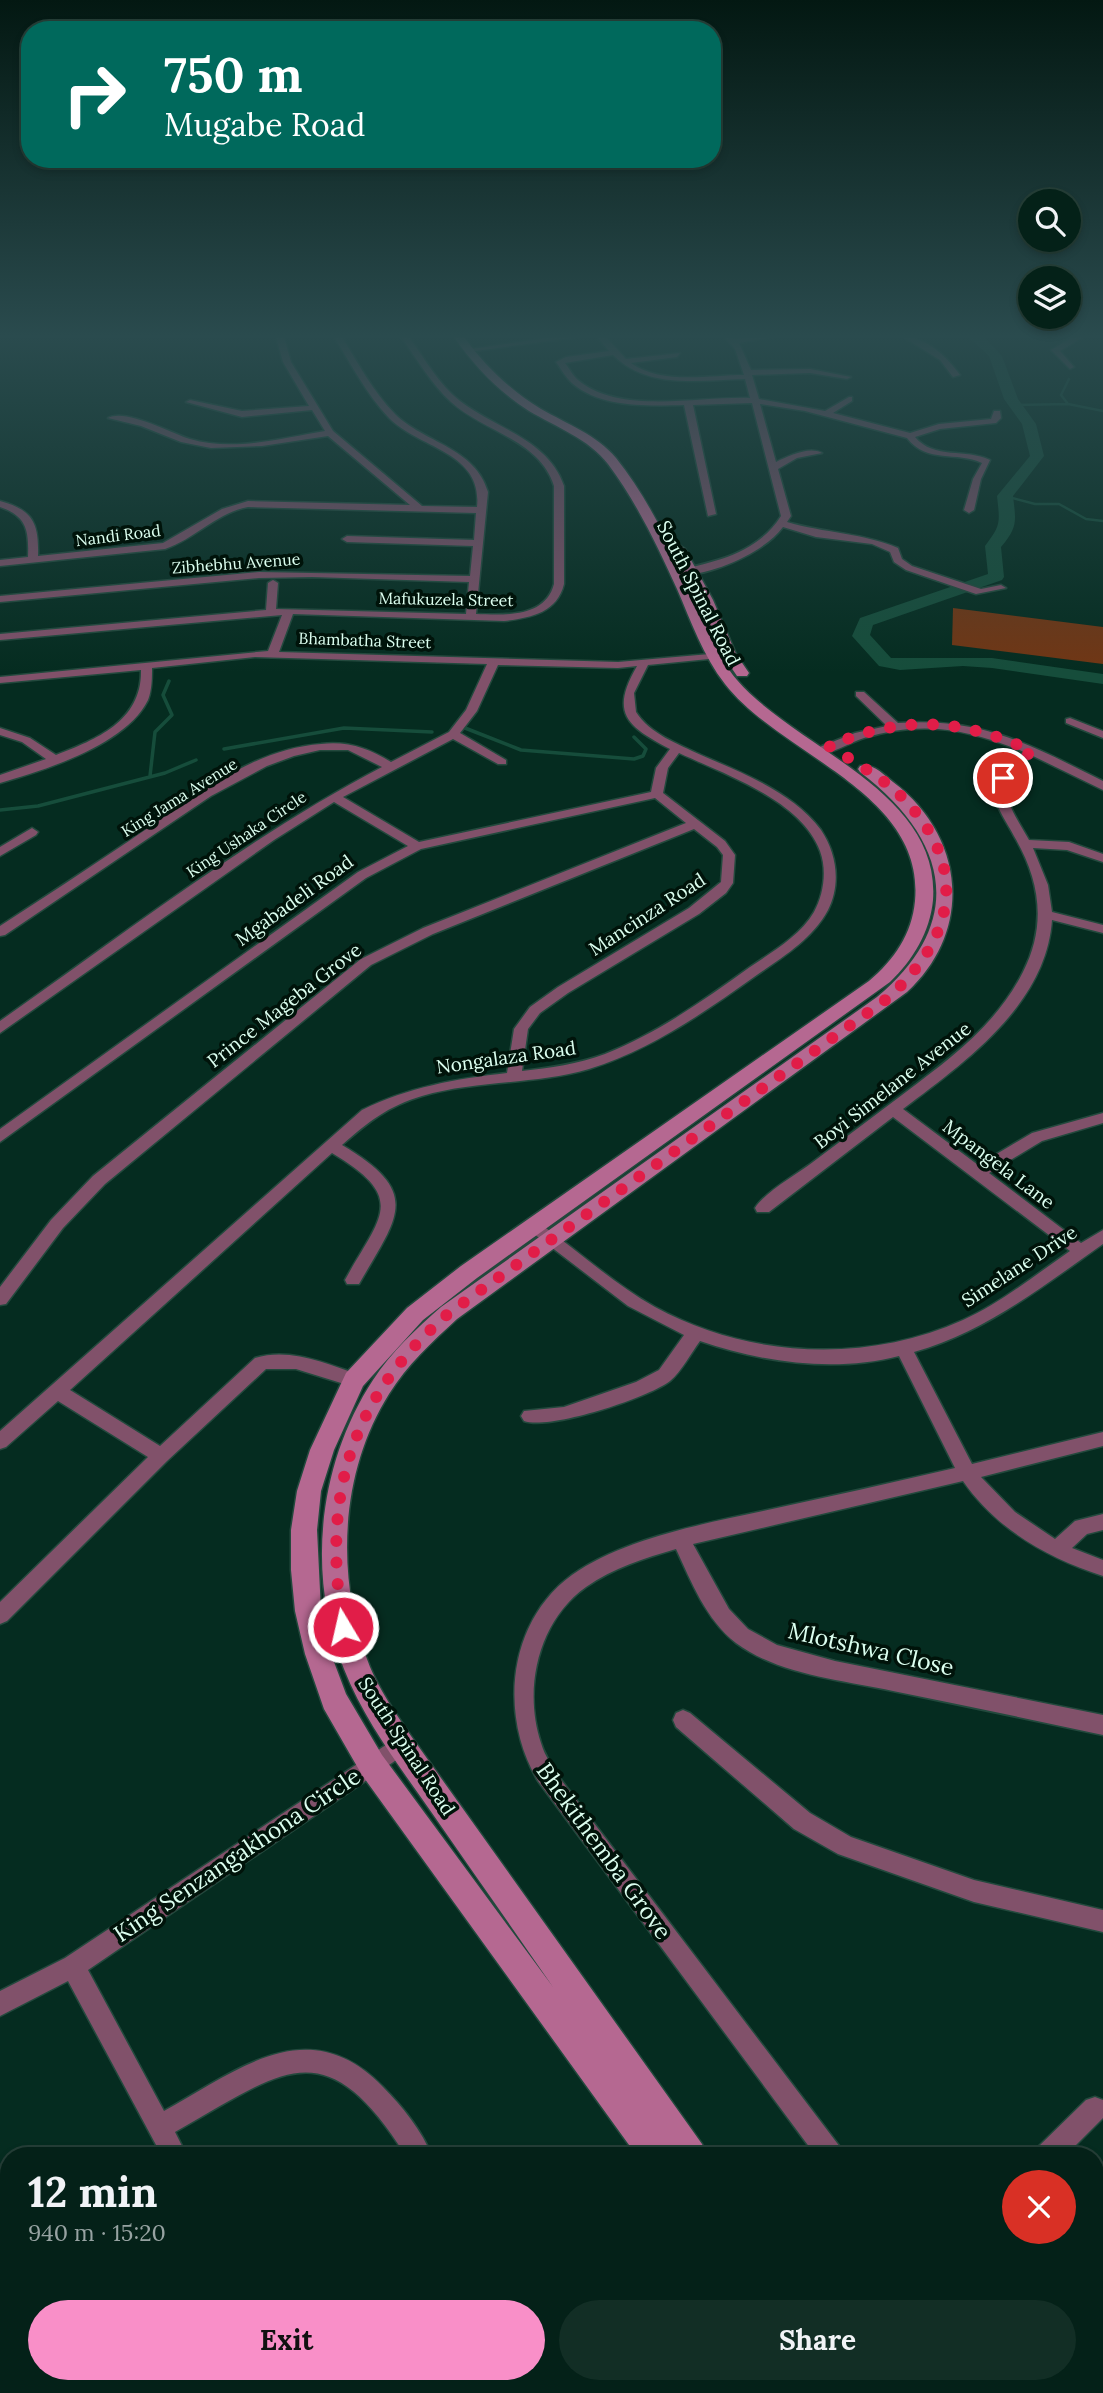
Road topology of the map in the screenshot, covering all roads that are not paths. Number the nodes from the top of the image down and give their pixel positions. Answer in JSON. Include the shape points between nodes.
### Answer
{"nodes":[{"id":1,"x":349,"y":449,"type":"edge"},
{"id":2,"x":441,"y":449,"type":"edge"},
{"id":3,"x":530,"y":449,"type":"edge"},
{"id":4,"x":599,"y":449,"type":"edge"},
{"id":5,"x":698,"y":449,"type":"edge"},
{"id":6,"x":769,"y":449,"type":"edge"},
{"id":7,"x":924,"y":449,"type":"edge"},
{"id":8,"x":818,"y":453,"type":"dead end"},
{"id":9,"x":774,"y":467,"type":"junction"},
{"id":10,"x":0,"y":504,"type":"edge"},
{"id":11,"x":419,"y":508,"type":"junction"},
{"id":12,"x":481,"y":510,"type":"junction"},
{"id":13,"x":969,"y":510,"type":"dead end"},
{"id":14,"x":711,"y":513,"type":"dead end"},
{"id":15,"x":782,"y":524,"type":"junction"},
{"id":16,"x":347,"y":539,"type":"dead end"},
{"id":17,"x":479,"y":543,"type":"junction"},
{"id":18,"x":33,"y":560,"type":"junction"},
{"id":19,"x":0,"y":563,"type":"edge"},
{"id":20,"x":684,"y":572,"type":"junction"},
{"id":21,"x":475,"y":579,"type":"junction"},
{"id":22,"x":274,"y":583,"type":"dead end"},
{"id":23,"x":1001,"y":588,"type":"dead end"},
{"id":24,"x":0,"y":598,"type":"edge"},
{"id":25,"x":289,"y":611,"type":"junction"},
{"id":26,"x":271,"y":612,"type":"junction"},
{"id":27,"x":471,"y":618,"type":"junction"},
{"id":28,"x":0,"y":637,"type":"edge"},
{"id":29,"x":273,"y":653,"type":"junction"},
{"id":30,"x":722,"y":655,"type":"junction"},
{"id":31,"x":494,"y":661,"type":"junction"},
{"id":32,"x":644,"y":663,"type":"junction"},
{"id":33,"x":146,"y":665,"type":"junction"},
{"id":34,"x":0,"y":680,"type":"edge"},
{"id":35,"x":860,"y":694,"type":"dead end"},
{"id":36,"x":1070,"y":721,"type":"dead end"},
{"id":37,"x":894,"y":726,"type":"junction"},
{"id":38,"x":0,"y":731,"type":"edge"},
{"id":39,"x":453,"y":734,"type":"junction"},
{"id":40,"x":1103,"y":736,"type":"edge"},
{"id":41,"x":677,"y":748,"type":"junction"},
{"id":42,"x":822,"y":749,"type":"junction"},
{"id":43,"x":1032,"y":751,"type":"junction"},
{"id":44,"x":54,"y":759,"type":"junction"},
{"id":45,"x":502,"y":762,"type":"dead end"},
{"id":46,"x":391,"y":767,"type":"junction"},
{"id":47,"x":0,"y":779,"type":"edge"},
{"id":48,"x":1103,"y":786,"type":"edge"},
{"id":49,"x":657,"y":794,"type":"junction"},
{"id":50,"x":334,"y":797,"type":"junction"},
{"id":51,"x":697,"y":823,"type":"junction"},
{"id":52,"x":32,"y":832,"type":"dead end"},
{"id":53,"x":1025,"y":844,"type":"junction"},
{"id":54,"x":416,"y":846,"type":"junction"},
{"id":55,"x":0,"y":852,"type":"edge"},
{"id":56,"x":1103,"y":858,"type":"edge"},
{"id":57,"x":1046,"y":914,"type":"junction"},
{"id":58,"x":1103,"y":929,"type":"edge"},
{"id":59,"x":0,"y":932,"type":"edge"},
{"id":60,"x":0,"y":1028,"type":"edge"},
{"id":61,"x":514,"y":1076,"type":"junction"},
{"id":62,"x":893,"y":1109,"type":"junction"},
{"id":63,"x":1103,"y":1118,"type":"edge"},
{"id":64,"x":0,"y":1137,"type":"edge"},
{"id":65,"x":330,"y":1145,"type":"junction"},
{"id":66,"x":976,"y":1174,"type":"junction"},
{"id":67,"x":763,"y":1208,"type":"dead end"},
{"id":68,"x":542,"y":1233,"type":"junction"},
{"id":69,"x":1103,"y":1236,"type":"edge"},
{"id":70,"x":1081,"y":1251,"type":"junction"},
{"id":71,"x":353,"y":1280,"type":"dead end"},
{"id":72,"x":0,"y":1299,"type":"edge"},
{"id":73,"x":695,"y":1334,"type":"junction"},
{"id":74,"x":902,"y":1348,"type":"junction"},
{"id":75,"x":355,"y":1380,"type":"junction"},
{"id":76,"x":57,"y":1391,"type":"junction"},
{"id":77,"x":530,"y":1416,"type":"dead end"},
{"id":78,"x":1103,"y":1439,"type":"edge"},
{"id":79,"x":0,"y":1442,"type":"edge"},
{"id":80,"x":161,"y":1456,"type":"junction"},
{"id":81,"x":967,"y":1473,"type":"junction"},
{"id":82,"x":1103,"y":1522,"type":"edge"},
{"id":83,"x":681,"y":1540,"type":"junction"},
{"id":84,"x":1057,"y":1549,"type":"junction"},
{"id":85,"x":1103,"y":1569,"type":"edge"},
{"id":86,"x":0,"y":1615,"type":"edge"},
{"id":87,"x":683,"y":1720,"type":"dead end"},
{"id":88,"x":1103,"y":1725,"type":"edge"},
{"id":89,"x":401,"y":1745,"type":"junction"},
{"id":90,"x":372,"y":1765,"type":"junction"},
{"id":91,"x":1103,"y":1921,"type":"edge"},
{"id":92,"x":73,"y":1966,"type":"junction"},
{"id":93,"x":0,"y":2004,"type":"edge"},
{"id":94,"x":1095,"y":2109,"type":"dead end"},
{"id":95,"x":162,"y":2126,"type":"junction"},
{"id":96,"x":171,"y":2147,"type":"edge"},
{"id":97,"x":414,"y":2147,"type":"edge"},
{"id":98,"x":650,"y":2147,"type":"edge"},
{"id":99,"x":684,"y":2147,"type":"edge"},
{"id":100,"x":824,"y":2147,"type":"edge"},
{"id":101,"x":1056,"y":2147,"type":"edge"}],
"edges":[{"from":1,"to":11,"type":"street"},
{"from":2,"to":12,"type":"street","via":[[474,470],[482,485]]},
{"from":3,"to":27,"type":"street","name":"Mafukuzela Street","via":[[553,467],[558,478],[557,595],[542,609],[525,615]]},
{"from":4,"to":20,"type":"street","name":"South Spinal Road"},
{"from":5,"to":14,"type":"street"},
{"from":6,"to":9,"type":"street"},
{"from":7,"to":13,"type":"street","via":[[986,462]]},
{"from":8,"to":9,"type":"street","via":[[795,456]]},
{"from":9,"to":15,"type":"street","via":[[785,505]]},
{"from":10,"to":18,"type":"street","via":[[30,520]]},
{"from":11,"to":12,"type":"street","name":"Nandi Road"},
{"from":11,"to":18,"type":"street","name":"Nandi Road","via":[[239,505],[165,546]]},
{"from":12,"to":17,"type":"street"},
{"from":15,"to":20,"type":"street","via":[[730,561]]},
{"from":15,"to":23,"type":"street","via":[[816,534],[882,542],[895,550],[900,564],[980,592]]},
{"from":16,"to":17,"type":"street"},
{"from":17,"to":21,"type":"street"},
{"from":18,"to":19,"type":"street","name":"Nandi Road"},
{"from":20,"to":30,"type":"street","name":"South Spinal Road"},
{"from":21,"to":24,"type":"street","name":"Zibhebhu Avenue","via":[[271,575]]},
{"from":21,"to":27,"type":"street"},
{"from":22,"to":26,"type":"street"},
{"from":25,"to":26,"type":"street","name":"Mafukuzela Street"},
{"from":25,"to":27,"type":"street","name":"Mafukuzela Street"},
{"from":25,"to":29,"type":"street"},
{"from":26,"to":28,"type":"street","name":"Mafukuzela Street"},
{"from":29,"to":31,"type":"street","name":"Bhambatha Street"},
{"from":29,"to":33,"type":"street","name":"Bhambatha Street"},
{"from":30,"to":32,"type":"street","name":"Bhambatha Street"},
{"from":30,"to":42,"type":"street","name":"South Spinal Road","via":[[730,681],[758,709]]},
{"from":31,"to":32,"type":"street","name":"Bhambatha Street"},
{"from":31,"to":39,"type":"street","name":"King Ushaka Circle","via":[[471,711]]},
{"from":32,"to":41,"type":"street","name":"Nongalaza Road","via":[[627,699],[629,711]]},
{"from":33,"to":34,"type":"street","name":"Bhambatha Street"},
{"from":33,"to":44,"type":"street","via":[[144,696],[128,719],[101,738]]},
{"from":35,"to":37,"type":"street"},
{"from":36,"to":40,"type":"street"},
{"from":37,"to":42,"type":"street"},
{"from":37,"to":43,"type":"street","via":[[929,723],[962,727]]},
{"from":38,"to":44,"type":"street","via":[[26,740]]},
{"from":39,"to":45,"type":"street"},
{"from":39,"to":46,"type":"street","name":"King Ushaka Circle"},
{"from":41,"to":49,"type":"street","via":[[662,768]]},
{"from":41,"to":61,"type":"street","name":"Nongalaza Road","via":[[761,788],[806,821],[830,861],[830,883],[822,909],[796,941],[641,1043],[581,1067]]},
{"from":42,"to":68,"type":"street","name":"South Spinal Road","via":[[877,795],[903,824],[921,860],[924,903],[906,951],[885,975]]},
{"from":43,"to":48,"type":"street"},
{"from":43,"to":53,"type":"street","name":"Boyi Simelane Avenue","via":[[1013,765],[1001,785],[1003,803]]},
{"from":44,"to":47,"type":"street"},
{"from":46,"to":50,"type":"street","name":"King Ushaka Circle"},
{"from":46,"to":59,"type":"street","name":"King Jama Avenue","via":[[365,752],[336,747],[265,763],[208,795]]},
{"from":49,"to":51,"type":"street","name":"Mancinza Road"},
{"from":49,"to":54,"type":"street","name":"Mgabadeli Road"},
{"from":50,"to":54,"type":"street"},
{"from":50,"to":60,"type":"street","name":"King Ushaka Circle","via":[[270,837]]},
{"from":51,"to":61,"type":"street","name":"Mancinza Road","via":[[729,855],[730,873],[722,890],[535,1010],[521,1029]]},
{"from":51,"to":72,"type":"street","name":"Prince Mageba Grove","via":[[428,931],[366,962],[99,1181],[57,1224]]},
{"from":52,"to":55,"type":"street"},
{"from":53,"to":56,"type":"street","via":[[1069,846]]},
{"from":53,"to":57,"type":"street","name":"Boyi Simelane Avenue","via":[[1042,886]]},
{"from":54,"to":64,"type":"street","name":"Mgabadeli Road","via":[[371,869]]},
{"from":57,"to":58,"type":"street"},
{"from":57,"to":62,"type":"street","name":"Boyi Simelane Avenue","via":[[1032,965],[1002,1016],[962,1056]]},
{"from":61,"to":65,"type":"street","name":"Nongalaza Road","via":[[408,1093],[367,1114]]},
{"from":62,"to":66,"type":"street","name":"Mpangela Lane"},
{"from":62,"to":67,"type":"street","name":"Boyi Simelane Avenue"},
{"from":63,"to":66,"type":"street","via":[[1037,1137]]},
{"from":65,"to":71,"type":"street","via":[[374,1172],[390,1197],[387,1221]]},
{"from":65,"to":76,"type":"street","name":"Nongalaza Road"},
{"from":66,"to":70,"type":"street","name":"Mpangela Lane"},
{"from":68,"to":73,"type":"street","name":"Simelane Drive","via":[[634,1301]]},
{"from":68,"to":75,"type":"street","name":"South Spinal Road","via":[[415,1314]]},
{"from":68,"to":89,"type":"street","name":"South Spinal Road","via":[[405,1357],[381,1387],[347,1466],[335,1533],[343,1627],[357,1668]]},
{"from":69,"to":70,"type":"street","name":"Simelane Drive"},
{"from":70,"to":74,"type":"street","name":"Simelane Drive","via":[[972,1323]]},
{"from":73,"to":74,"type":"street","name":"Simelane Drive","via":[[788,1355]]},
{"from":73,"to":77,"type":"street","via":[[673,1367],[656,1380],[564,1415]]},
{"from":74,"to":81,"type":"street"},
{"from":75,"to":80,"type":"street","via":[[298,1362],[261,1363]]},
{"from":75,"to":90,"type":"street","name":"South Spinal Road","via":[[327,1438],[309,1491],[304,1570],[317,1654],[334,1700]]},
{"from":76,"to":79,"type":"street","name":"Nongalaza Road"},
{"from":76,"to":80,"type":"street"},
{"from":78,"to":81,"type":"street"},
{"from":80,"to":86,"type":"street"},
{"from":81,"to":83,"type":"street"},
{"from":81,"to":84,"type":"street","via":[[1011,1519]]},
{"from":82,"to":84,"type":"street","via":[[1082,1527]]},
{"from":83,"to":88,"type":"street","name":"Mlotshwa Close","via":[[729,1623],[758,1646],[817,1665]]},
{"from":83,"to":100,"type":"street","name":"Bhekithemba Grove","via":[[594,1572],[561,1597],[548,1614],[527,1660],[523,1685],[530,1744],[564,1802]]},
{"from":84,"to":85,"type":"street"},
{"from":87,"to":91,"type":"street","via":[[777,1801],[827,1837],[974,1891]]},
{"from":89,"to":90,"type":"street","name":"King Senzangakhona Circle"},
{"from":89,"to":99,"type":"street","name":"South Spinal Road"},
{"from":90,"to":92,"type":"street","name":"King Senzangakhona Circle"},
{"from":90,"to":98,"type":"street","name":"South Spinal Road"},
{"from":92,"to":93,"type":"street","name":"King Senzangakhona Circle"},
{"from":92,"to":95,"type":"street"},
{"from":94,"to":101,"type":"street"},
{"from":95,"to":96,"type":"street"},
{"from":95,"to":97,"type":"street","via":[[291,2061],[326,2062],[356,2078],[382,2102]]}]}
